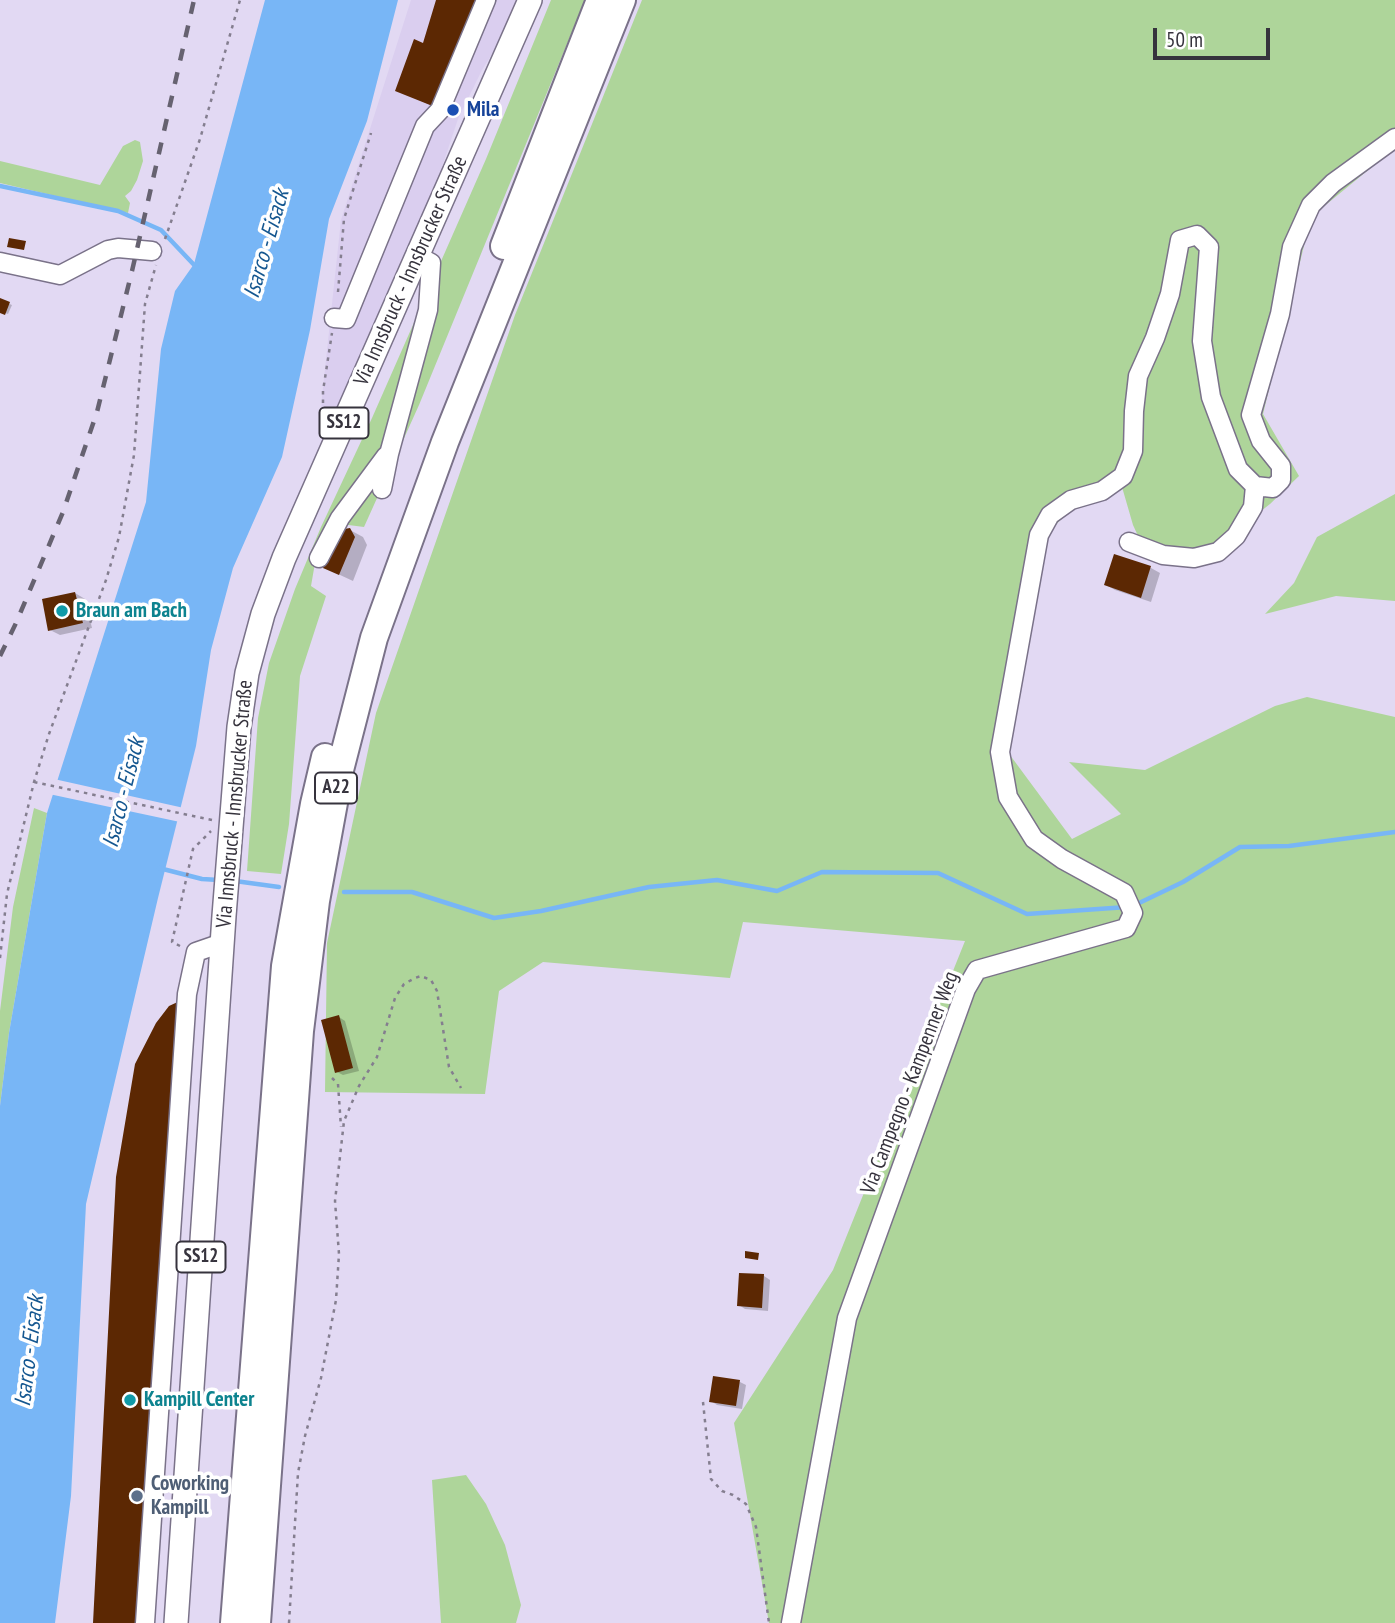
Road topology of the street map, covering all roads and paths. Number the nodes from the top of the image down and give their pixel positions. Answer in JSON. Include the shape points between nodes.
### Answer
{"nodes":[{"id":1,"x":240,"y":0,"type":"edge"},
{"id":2,"x":486,"y":0,"type":"edge"},
{"id":3,"x":530,"y":0,"type":"edge"},
{"id":4,"x":600,"y":0,"type":"edge"},
{"id":5,"x":622,"y":0,"type":"edge"},
{"id":6,"x":371,"y":133,"type":"dead end"},
{"id":7,"x":1395,"y":138,"type":"edge"},
{"id":8,"x":178,"y":199,"type":"dead end"},
{"id":9,"x":152,"y":251,"type":"dead end"},
{"id":10,"x":418,"y":256,"type":"junction"},
{"id":11,"x":0,"y":262,"type":"edge"},
{"id":12,"x":149,"y":287,"type":"dead end"},
{"id":13,"x":334,"y":318,"type":"junction"},
{"id":14,"x":322,"y":427,"type":"dead end"},
{"id":15,"x":388,"y":454,"type":"junction"},
{"id":16,"x":1255,"y":486,"type":"junction"},
{"id":17,"x":382,"y":489,"type":"dead end"},
{"id":18,"x":1129,"y":542,"type":"dead end"},
{"id":19,"x":319,"y":558,"type":"dead end"},
{"id":20,"x":34,"y":782,"type":"junction"},
{"id":21,"x":222,"y":943,"type":"junction"},
{"id":22,"x":196,"y":953,"type":"junction"},
{"id":23,"x":0,"y":958,"type":"edge"},
{"id":24,"x":332,"y":1078,"type":"dead end"},
{"id":25,"x":461,"y":1088,"type":"dead end"},
{"id":26,"x":342,"y":1134,"type":"junction"},
{"id":27,"x":162,"y":1371,"type":"junction"},
{"id":28,"x":193,"y":1373,"type":"junction"},
{"id":29,"x":703,"y":1402,"type":"dead end"},
{"id":30,"x":145,"y":1623,"type":"edge"},
{"id":31,"x":176,"y":1623,"type":"edge"},
{"id":32,"x":234,"y":1623,"type":"edge"},
{"id":33,"x":257,"y":1623,"type":"edge"},
{"id":34,"x":289,"y":1623,"type":"edge"},
{"id":35,"x":769,"y":1623,"type":"edge"},
{"id":36,"x":791,"y":1623,"type":"edge"}],
"edges":[{"from":1,"to":8,"type":"path"},
{"from":2,"to":13,"type":"street","via":[[440,110],[425,126],[346,318]]},
{"from":3,"to":10,"type":"main road","name":"Via Innsbruck - Innsbrucker Straße","number":"SS12"},
{"from":4,"to":32,"type":"highway","number":"A22","via":[[355,637],[314,804],[285,966]]},
{"from":5,"to":33,"type":"highway","number":"A22","via":[[440,455],[374,638],[343,757],[316,901],[300,1031]]},
{"from":6,"to":13,"type":"path","via":[[344,219]]},
{"from":7,"to":16,"type":"street","via":[[1311,205],[1292,247],[1280,314],[1251,415],[1261,441],[1281,466],[1281,480],[1273,488]]},
{"from":9,"to":11,"type":"street","via":[[108,250],[60,275]]},
{"from":10,"to":15,"type":"street","via":[[431,263],[428,310]]},
{"from":10,"to":21,"type":"main road","name":"Via Innsbruck - Innsbrucker Straße","number":"SS12","via":[[263,614],[239,727]]},
{"from":12,"to":20,"type":"path","via":[[134,455],[119,537]]},
{"from":13,"to":14,"type":"path"},
{"from":15,"to":17,"type":"street"},
{"from":15,"to":19,"type":"street","via":[[340,518]]},
{"from":16,"to":18,"type":"street","via":[[1253,507],[1236,536],[1218,552],[1194,558],[1163,555]]},
{"from":16,"to":36,"type":"street","name":"Via Campegno - Kampenner Weg","via":[[1238,468],[1211,397],[1202,341],[1209,247],[1197,235],[1180,240],[1170,294],[1138,376],[1133,451],[1123,476],[1102,491],[1060,507],[1039,536],[1000,752],[1009,797],[1034,839],[1124,893],[1133,914],[1126,928],[976,970],[966,989],[846,1318]]},
{"from":20,"to":22,"type":"path","via":[[214,820],[211,831],[193,849],[172,942]]},
{"from":20,"to":23,"type":"path","via":[[7,894]]},
{"from":21,"to":22,"type":"street"},
{"from":21,"to":28,"type":"main road","name":"Via Innsbruck - Innsbrucker Straße","number":"SS12"},
{"from":22,"to":27,"type":"street","via":[[187,994]]},
{"from":24,"to":26,"type":"path","via":[[338,1084]]},
{"from":25,"to":26,"type":"path","via":[[449,1067],[437,991],[431,980],[415,978],[404,984],[395,998],[377,1057],[348,1108]]},
{"from":26,"to":34,"type":"path","via":[[335,1201],[336,1300],[298,1474]]},
{"from":27,"to":28,"type":"street"},
{"from":27,"to":30,"type":"street"},
{"from":28,"to":31,"type":"main road","name":"Via Innsbruck - Innsbrucker Straße","number":"SS12"},
{"from":29,"to":35,"type":"path","via":[[711,1479],[746,1504],[757,1527]]}]}
